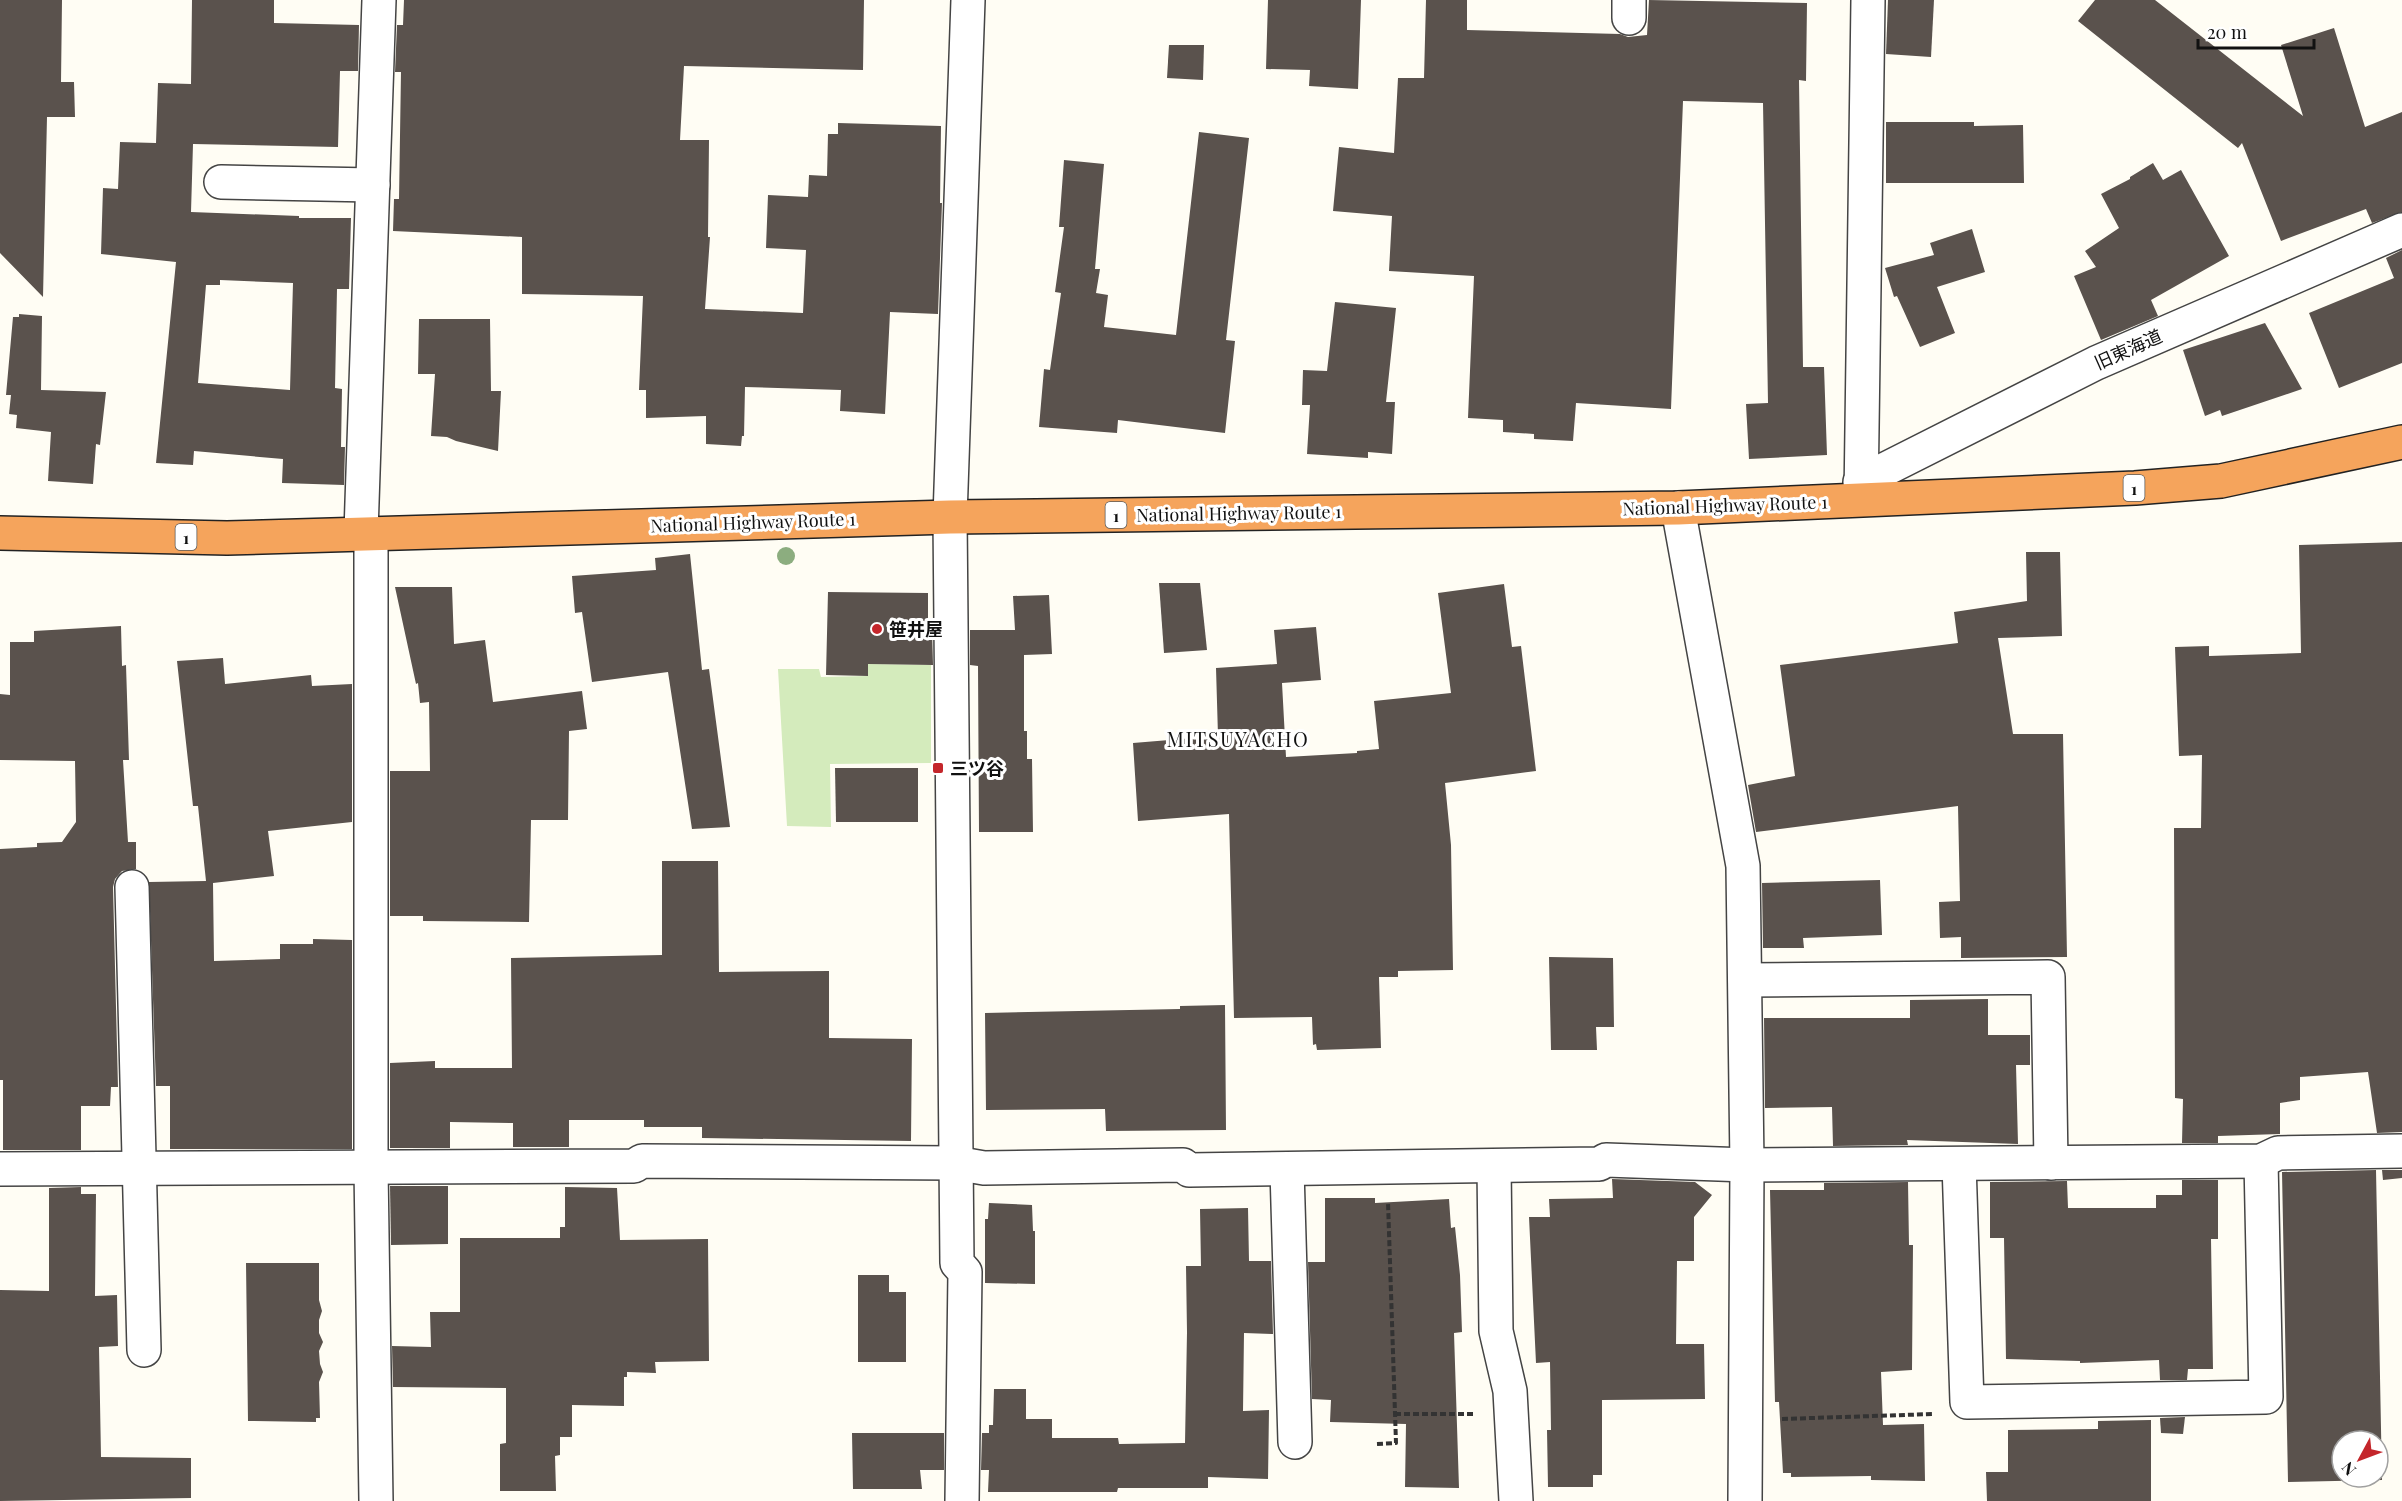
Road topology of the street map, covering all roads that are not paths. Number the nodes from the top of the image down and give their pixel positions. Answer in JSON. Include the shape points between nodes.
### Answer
{"nodes":[{"id":1,"x":379,"y":0,"type":"edge"},
{"id":2,"x":968,"y":0,"type":"edge"},
{"id":3,"x":1868,"y":0,"type":"edge"},
{"id":4,"x":221,"y":182,"type":"dead end"},
{"id":5,"x":373,"y":185,"type":"junction"},
{"id":6,"x":2402,"y":230,"type":"edge"},
{"id":7,"x":2402,"y":442,"type":"edge"},
{"id":8,"x":1861,"y":491,"type":"junction"},
{"id":9,"x":1678,"y":508,"type":"junction"},
{"id":10,"x":950,"y":517,"type":"junction"},
{"id":11,"x":366,"y":532,"type":"junction"},
{"id":12,"x":0,"y":533,"type":"edge"},
{"id":13,"x":132,"y":887,"type":"dead end"},
{"id":14,"x":1745,"y":980,"type":"junction"},
{"id":15,"x":2402,"y":1151,"type":"edge"},
{"id":16,"x":2261,"y":1161,"type":"junction"},
{"id":17,"x":955,"y":1163,"type":"junction"},
{"id":18,"x":2050,"y":1163,"type":"junction"},
{"id":19,"x":1959,"y":1164,"type":"junction"},
{"id":20,"x":1747,"y":1165,"type":"junction"},
{"id":21,"x":1494,"y":1166,"type":"junction"},
{"id":22,"x":141,"y":1168,"type":"junction"},
{"id":23,"x":371,"y":1168,"type":"junction"},
{"id":24,"x":0,"y":1169,"type":"edge"},
{"id":25,"x":1287,"y":1170,"type":"junction"},
{"id":26,"x":144,"y":1350,"type":"dead end"},
{"id":27,"x":1295,"y":1442,"type":"dead end"},
{"id":28,"x":376,"y":1501,"type":"edge"},
{"id":29,"x":962,"y":1501,"type":"edge"},
{"id":30,"x":1516,"y":1501,"type":"edge"},
{"id":31,"x":1745,"y":1501,"type":"edge"}],
"edges":[{"from":1,"to":5,"type":"street"},
{"from":2,"to":10,"type":"street"},
{"from":3,"to":8,"type":"street"},
{"from":4,"to":5,"type":"street"},
{"from":5,"to":11,"type":"street"},
{"from":6,"to":8,"type":"street","name":"旧東海道","via":[[2096,363]]},
{"from":7,"to":8,"type":"highway","name":"National Highway Route 1","number":"1","via":[[2222,481],[2135,488]]},
{"from":8,"to":9,"type":"highway","name":"National Highway Route 1","number":"1"},
{"from":9,"to":10,"type":"highway","name":"National Highway Route 1","number":"1"},
{"from":9,"to":14,"type":"street","via":[[1743,866]]},
{"from":10,"to":11,"type":"highway","name":"National Highway Route 1","number":"1"},
{"from":10,"to":17,"type":"street"},
{"from":11,"to":12,"type":"highway","name":"National Highway Route 1","number":"1","via":[[227,538]]},
{"from":11,"to":23,"type":"street"},
{"from":13,"to":22,"type":"street"},
{"from":14,"to":18,"type":"street","via":[[2048,977]]},
{"from":14,"to":20,"type":"street"},
{"from":15,"to":16,"type":"street","via":[[2278,1154]]},
{"from":16,"to":18,"type":"street"},
{"from":16,"to":19,"type":"street","via":[[2266,1397],[1967,1402]]},
{"from":17,"to":23,"type":"street","via":[[642,1161],[634,1166]]},
{"from":17,"to":25,"type":"street","via":[[984,1168],[1183,1165],[1189,1170]]},
{"from":17,"to":29,"type":"street","via":[[957,1263],[965,1272]]},
{"from":18,"to":19,"type":"street"},
{"from":19,"to":20,"type":"street"},
{"from":20,"to":21,"type":"street","via":[[1605,1160],[1599,1164]]},
{"from":20,"to":31,"type":"street"},
{"from":21,"to":25,"type":"street"},
{"from":21,"to":30,"type":"street","via":[[1496,1331],[1510,1391]]},
{"from":22,"to":23,"type":"street"},
{"from":22,"to":24,"type":"street"},
{"from":22,"to":26,"type":"street"},
{"from":23,"to":28,"type":"street"},
{"from":25,"to":27,"type":"street"}]}
